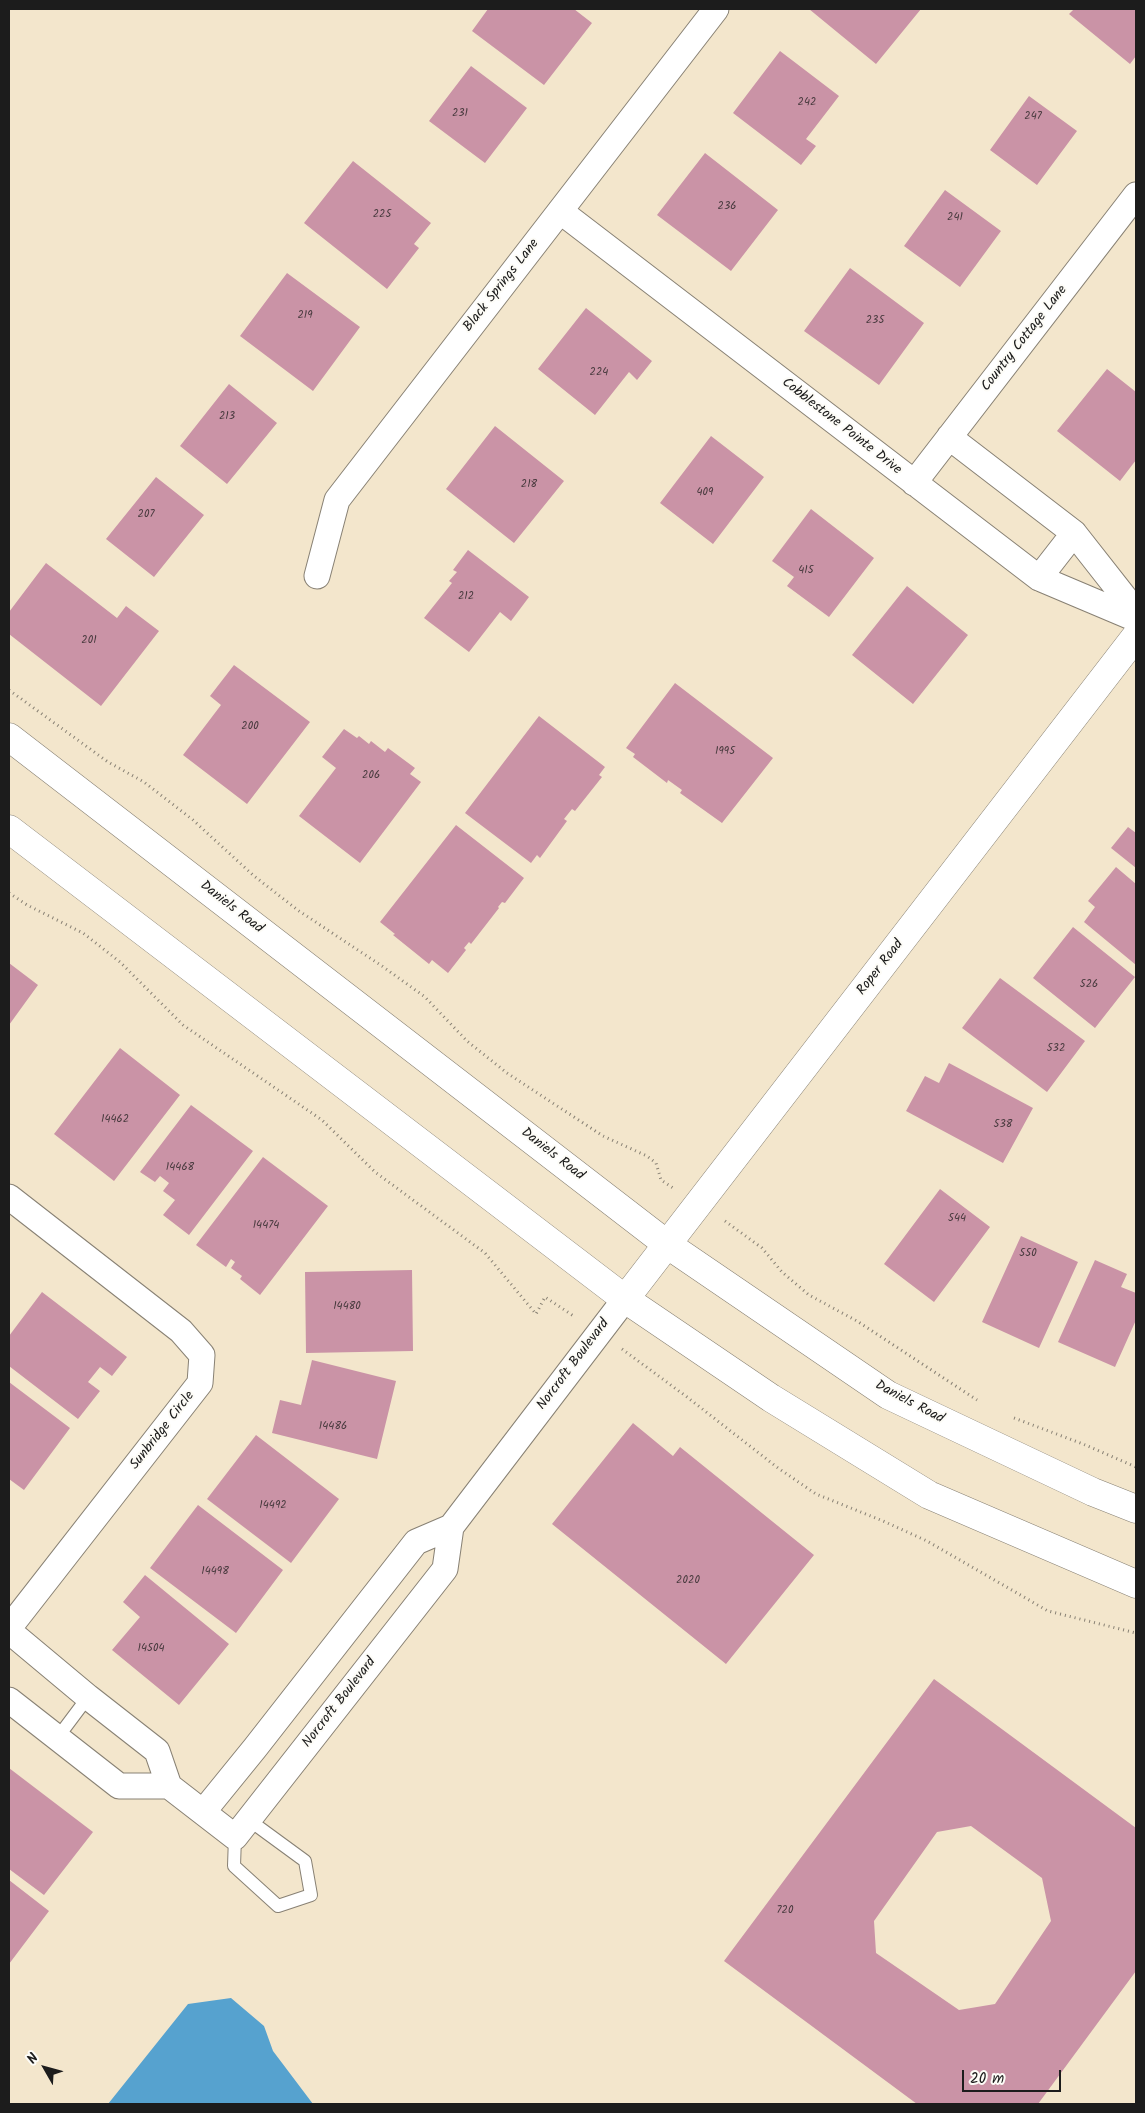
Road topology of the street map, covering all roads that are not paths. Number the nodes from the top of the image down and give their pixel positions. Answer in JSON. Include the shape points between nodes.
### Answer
{"nodes":[{"id":1,"x":716,"y":9,"type":"edge"},
{"id":2,"x":1136,"y":195,"type":"edge"},
{"id":3,"x":560,"y":211,"type":"junction"},
{"id":4,"x":950,"y":437,"type":"junction"},
{"id":5,"x":914,"y":483,"type":"junction"},
{"id":6,"x":1074,"y":532,"type":"junction"},
{"id":7,"x":317,"y":576,"type":"dead end"},
{"id":8,"x":1039,"y":578,"type":"junction"},
{"id":9,"x":1136,"y":612,"type":"edge"},
{"id":10,"x":1136,"y":620,"type":"edge"},
{"id":11,"x":1136,"y":636,"type":"edge"},
{"id":12,"x":9,"y":737,"type":"edge"},
{"id":13,"x":9,"y":829,"type":"edge"},
{"id":14,"x":9,"y":1196,"type":"edge"},
{"id":15,"x":668,"y":1245,"type":"junction"},
{"id":16,"x":625,"y":1299,"type":"junction"},
{"id":17,"x":1136,"y":1508,"type":"edge"},
{"id":18,"x":451,"y":1527,"type":"junction"},
{"id":19,"x":1136,"y":1584,"type":"edge"},
{"id":20,"x":9,"y":1629,"type":"edge"},
{"id":21,"x":88,"y":1697,"type":"junction"},
{"id":22,"x":9,"y":1700,"type":"edge"},
{"id":23,"x":58,"y":1737,"type":"junction"},
{"id":24,"x":169,"y":1786,"type":"junction"},
{"id":25,"x":203,"y":1812,"type":"junction"},
{"id":26,"x":242,"y":1829,"type":"junction"}],
"edges":[{"from":1,"to":3,"type":"street","name":"Black Springs Lane"},
{"from":2,"to":4,"type":"street","name":"Country Cottage Lane"},
{"from":3,"to":5,"type":"street","name":"Cobblestone Pointe Drive"},
{"from":3,"to":7,"type":"street","name":"Black Springs Lane","via":[[337,500]]},
{"from":4,"to":5,"type":"street","name":"Country Cottage Lane"},
{"from":4,"to":6,"type":"street"},
{"from":5,"to":8,"type":"street","name":"Cobblestone Pointe Drive"},
{"from":6,"to":8,"type":"street"},
{"from":6,"to":9,"type":"street"},
{"from":8,"to":10,"type":"street","name":"Cobblestone Pointe Drive"},
{"from":11,"to":15,"type":"main road","name":"Roper Road"},
{"from":12,"to":15,"type":"main road","name":"Daniels Road"},
{"from":13,"to":16,"type":"main road"},
{"from":14,"to":20,"type":"street","name":"Sunbridge Circle","via":[[181,1331],[202,1355],[200,1383]]},
{"from":15,"to":16,"type":"main road","name":"Roper Road"},
{"from":15,"to":17,"type":"main road","name":"Daniels Road","via":[[888,1395],[1093,1492]]},
{"from":16,"to":18,"type":"street","name":"Norcroft Boulevard"},
{"from":16,"to":19,"type":"main road","via":[[771,1398],[929,1495]]},
{"from":18,"to":25,"type":"street","name":"Norcroft Boulevard","via":[[416,1542]]},
{"from":18,"to":26,"type":"street","name":"Norcroft Boulevard","via":[[445,1569]]},
{"from":20,"to":21,"type":"street"},
{"from":21,"to":23,"type":"lane"},
{"from":21,"to":24,"type":"street","via":[[157,1751]]},
{"from":22,"to":23,"type":"street"},
{"from":23,"to":24,"type":"street","via":[[119,1786]]},
{"from":24,"to":25,"type":"street"},
{"from":25,"to":26,"type":"street"},
{"from":26,"to":26,"type":"lane","via":[[234,1866],[278,1906],[311,1895],[305,1861]]}]}
